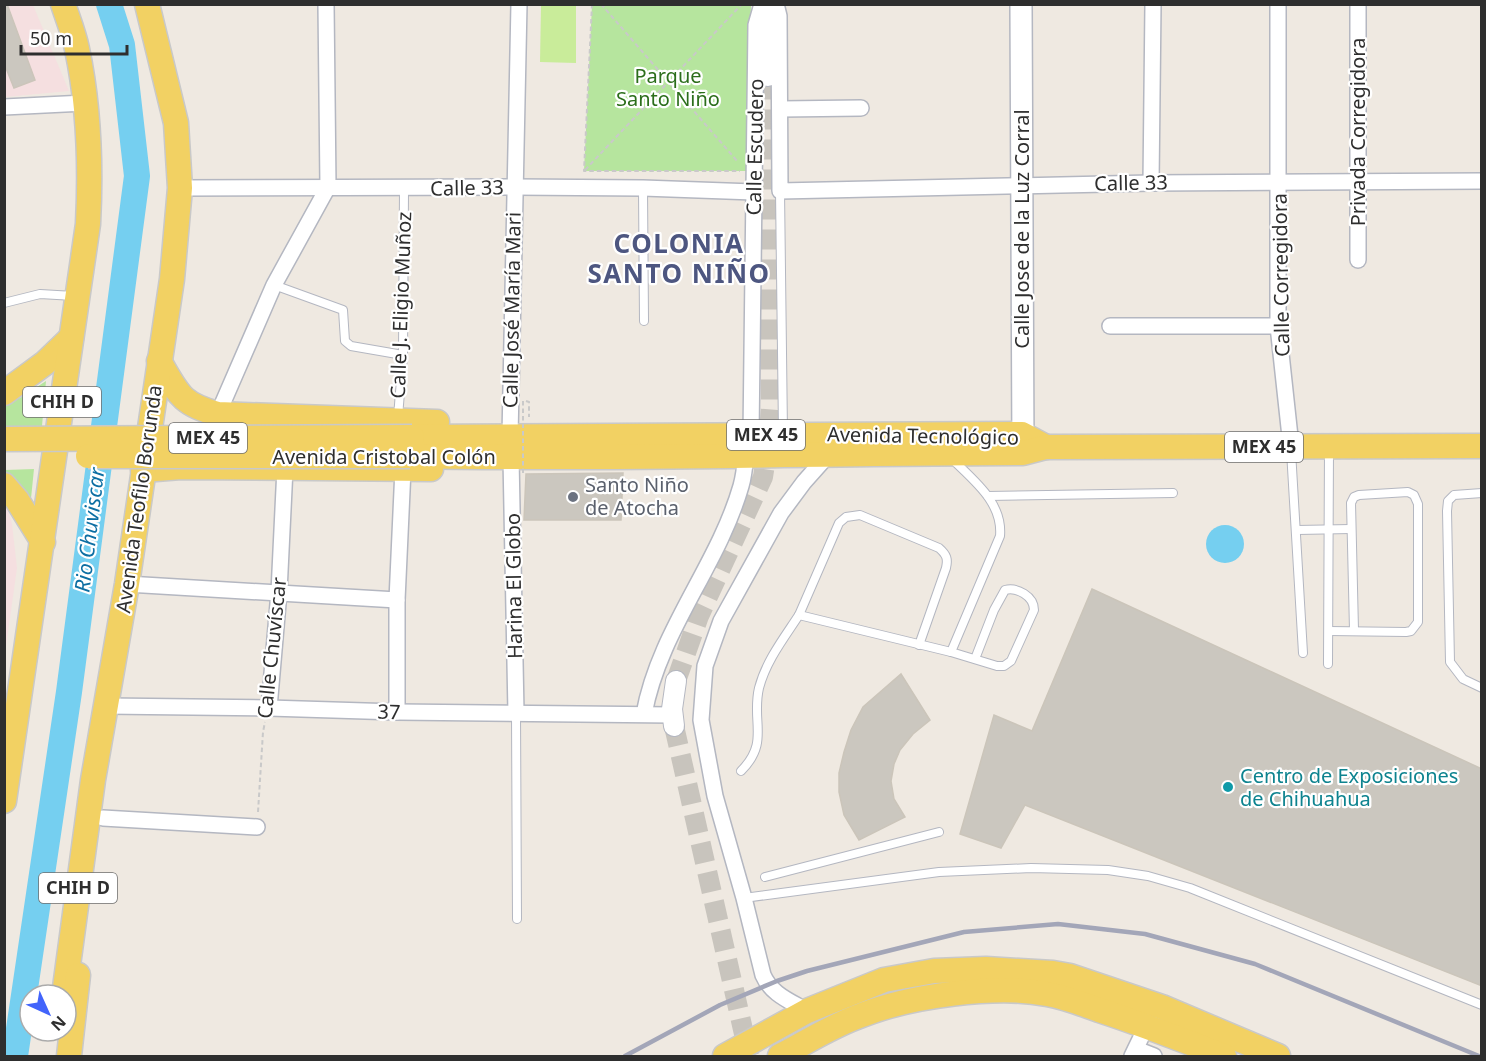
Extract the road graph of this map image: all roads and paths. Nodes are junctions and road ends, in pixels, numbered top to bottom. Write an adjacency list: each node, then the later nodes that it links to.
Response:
1 (51, 4): 16 (street)
2 (63, 4): 16 (main road, CHIH D)
3 (147, 4): 31 (main road, Avenida Teofilo Borunda / CHIH D)
4 (326, 4): 29 (street)
5 (519, 4): 30 (street, Calle José María Mari)
6 (592, 4): 23 (path)
7 (601, 4): 18 (path)
8 (742, 4): 18 (path)
9 (762, 4): 35 (street, Calle Escudero)
10 (769, 4): 17 (street, Calle Escudero)
11 (776, 4): 22 (street)
12 (1022, 4): 28 (main road, Calle Jose de la Luz Corral)
13 (1153, 4): 27 (street)
14 (1278, 4): 26 (street, Calle Corregidora)
15 (1358, 4): 24 (street, Privada Corregidora)
16 (77, 48): 19 (main road, CHIH D)
17 (768, 76)
18 (668, 82): 23 (path); 23 (path)
19 (85, 102): 20 (street); 38 (main road, CHIH D)
20 (4, 107)
21 (861, 108): 22 (street)
22 (781, 109): 34 (street)
23 (584, 171)
24 (1358, 180): 25 (street, Calle 33); 26 (street, Calle 33); 36 (street, Privada Corregidora)
25 (1482, 181)
26 (1279, 182): 27 (street, Calle 33); 42 (street, Calle Corregidora)
27 (1151, 183): 28 (street, Calle 33)
28 (1022, 185): 34 (street, Calle 33); 53 (main road, Calle Jose de la Luz Corral)
29 (328, 187): 31 (street, Calle 33); 33 (street, Calle 33); 37 (street)
30 (515, 187): 32 (street, Calle 33); 33 (street, Calle 33); 58 (street, Calle José María Mari)
31 (180, 188): 45 (main road, Avenida Teofilo Borunda / CHIH D)
32 (643, 188): 35 (street, Calle 33); 40 (lane)
33 (404, 189): 44 (lane, Calle J. Eligio Muñoz)
34 (780, 190): 49 (lane)
35 (754, 192): 52 (street, Calle Escudero)
36 (1358, 260)
37 (274, 285): 44 (lane); 48 (street)
38 (78, 297): 39 (lane); 43 (main road, CHIH D)
39 (4, 303)
40 (644, 321)
41 (1110, 326): 42 (street)
42 (1278, 326): 55 (street, Calle Corregidora)
43 (71, 338): 46 (main road); 70 (main road, CHIH D)
44 (403, 355): 54 (lane, Calle J. Eligio Muñoz)
45 (159, 361): 48 (main road); 62 (main road, Avenida Teofilo Borunda / CHIH D)
46 (4, 393)
47 (523, 401): 58 (path, bridge)
48 (218, 414): 54 (main road)
49 (783, 435): 51 (main road, Avenida Tecnológico / MEX 45); 52 (main road, Avenida Tecnológico / MEX 45)
50 (4, 439): 54 (main road, Avenida Cristobal Colón / MEX 45, bridge)
51 (937, 444): 53 (main road, Avenida Tecnológico / MEX 45); 59 (main road, Avenida Tecnológico / MEX 45); 66 (lane)
52 (749, 445): 58 (main road, Avenida Tecnológico / MEX 45); 59 (main road, Avenida Tecnológico / MEX 45); 88 (street, Calle Escudero)
53 (1030, 445): 55 (main road, Avenida Tecnológico / MEX 45)
54 (406, 446): 58 (main road, Avenida Cristobal Colón / MEX 45); 58 (main road); 60 (main road, Avenida Cristobal Colón / MEX 45, bridge); 61 (main road); 73 (street)
55 (1291, 446): 56 (main road, Avenida Tecnológico / MEX 45); 68 (lane, Calle Corregidora)
56 (1329, 446): 57 (main road, Avenida Tecnológico / MEX 45); 69 (lane)
57 (1482, 446)
58 (508, 453): 87 (street, Harina El Globo)
59 (829, 454): 97 (street)
60 (4, 455)
61 (285, 468): 62 (main road); 72 (street, Calle Chuvíscar)
62 (143, 470): 71 (main road, Avenida Teofilo Borunda / CHIH D)
63 (4, 485): 70 (main road)
64 (1173, 493): 66 (lane)
65 (1482, 493): 83 (lane)
66 (988, 496): 78 (lane)
67 (1352, 529): 69 (lane); 75 (lane); 75 (lane)
68 (1297, 530): 69 (lane); 79 (lane, Calle Corregidora)
69 (1330, 531): 76 (lane)
70 (43, 542): 92 (main road, CHIH D)
71 (128, 584): 72 (street); 84 (main road, Avenida Teofilo Borunda / CHIH D)
72 (279, 592): 73 (street); 85 (street, Calle Chuvíscar)
73 (397, 600): 86 (street)
74 (799, 615): 77 (lane); 77 (lane); 91 (lane)
75 (1354, 630): 76 (lane)
76 (1329, 631): 81 (lane)
77 (919, 645): 78 (lane)
78 (951, 652): 80 (lane)
79 (1303, 653)
80 (975, 659): 80 (lane)
81 (1328, 664)
82 (676, 681): 89 (street)
83 (1482, 688)
84 (106, 706): 85 (street, 37); 90 (main road, Avenida Teofilo Borunda / CHIH D)
85 (269, 708): 86 (street, 37); 94 (path, Calle Chuvíscar)
86 (397, 712): 87 (street, 37)
87 (516, 713): 88 (street, 37); 98 (lane)
88 (644, 714): 89 (street, 37)
89 (673, 721)
90 (100, 740): 93 (main road); 99 (main road, Avenida Teofilo Borunda / CHIH D)
91 (741, 771)
92 (5, 798)
93 (103, 818): 94 (street); 104 (main road)
94 (257, 827)
95 (939, 832): 96 (lane)
96 (765, 877)
97 (744, 898): 100 (lane); 101 (street)
98 (518, 919)
99 (65, 983)
100 (1482, 1005)
101 (807, 1011): 105 (main road); 109 (main road)
102 (1147, 1025): 103 (street); 106 (main road); 108 (main road)
103 (1134, 1053): 107 (street)
104 (69, 1056)
105 (725, 1056)
106 (780, 1056)
107 (1154, 1056)
108 (1224, 1056)
109 (1278, 1056)

